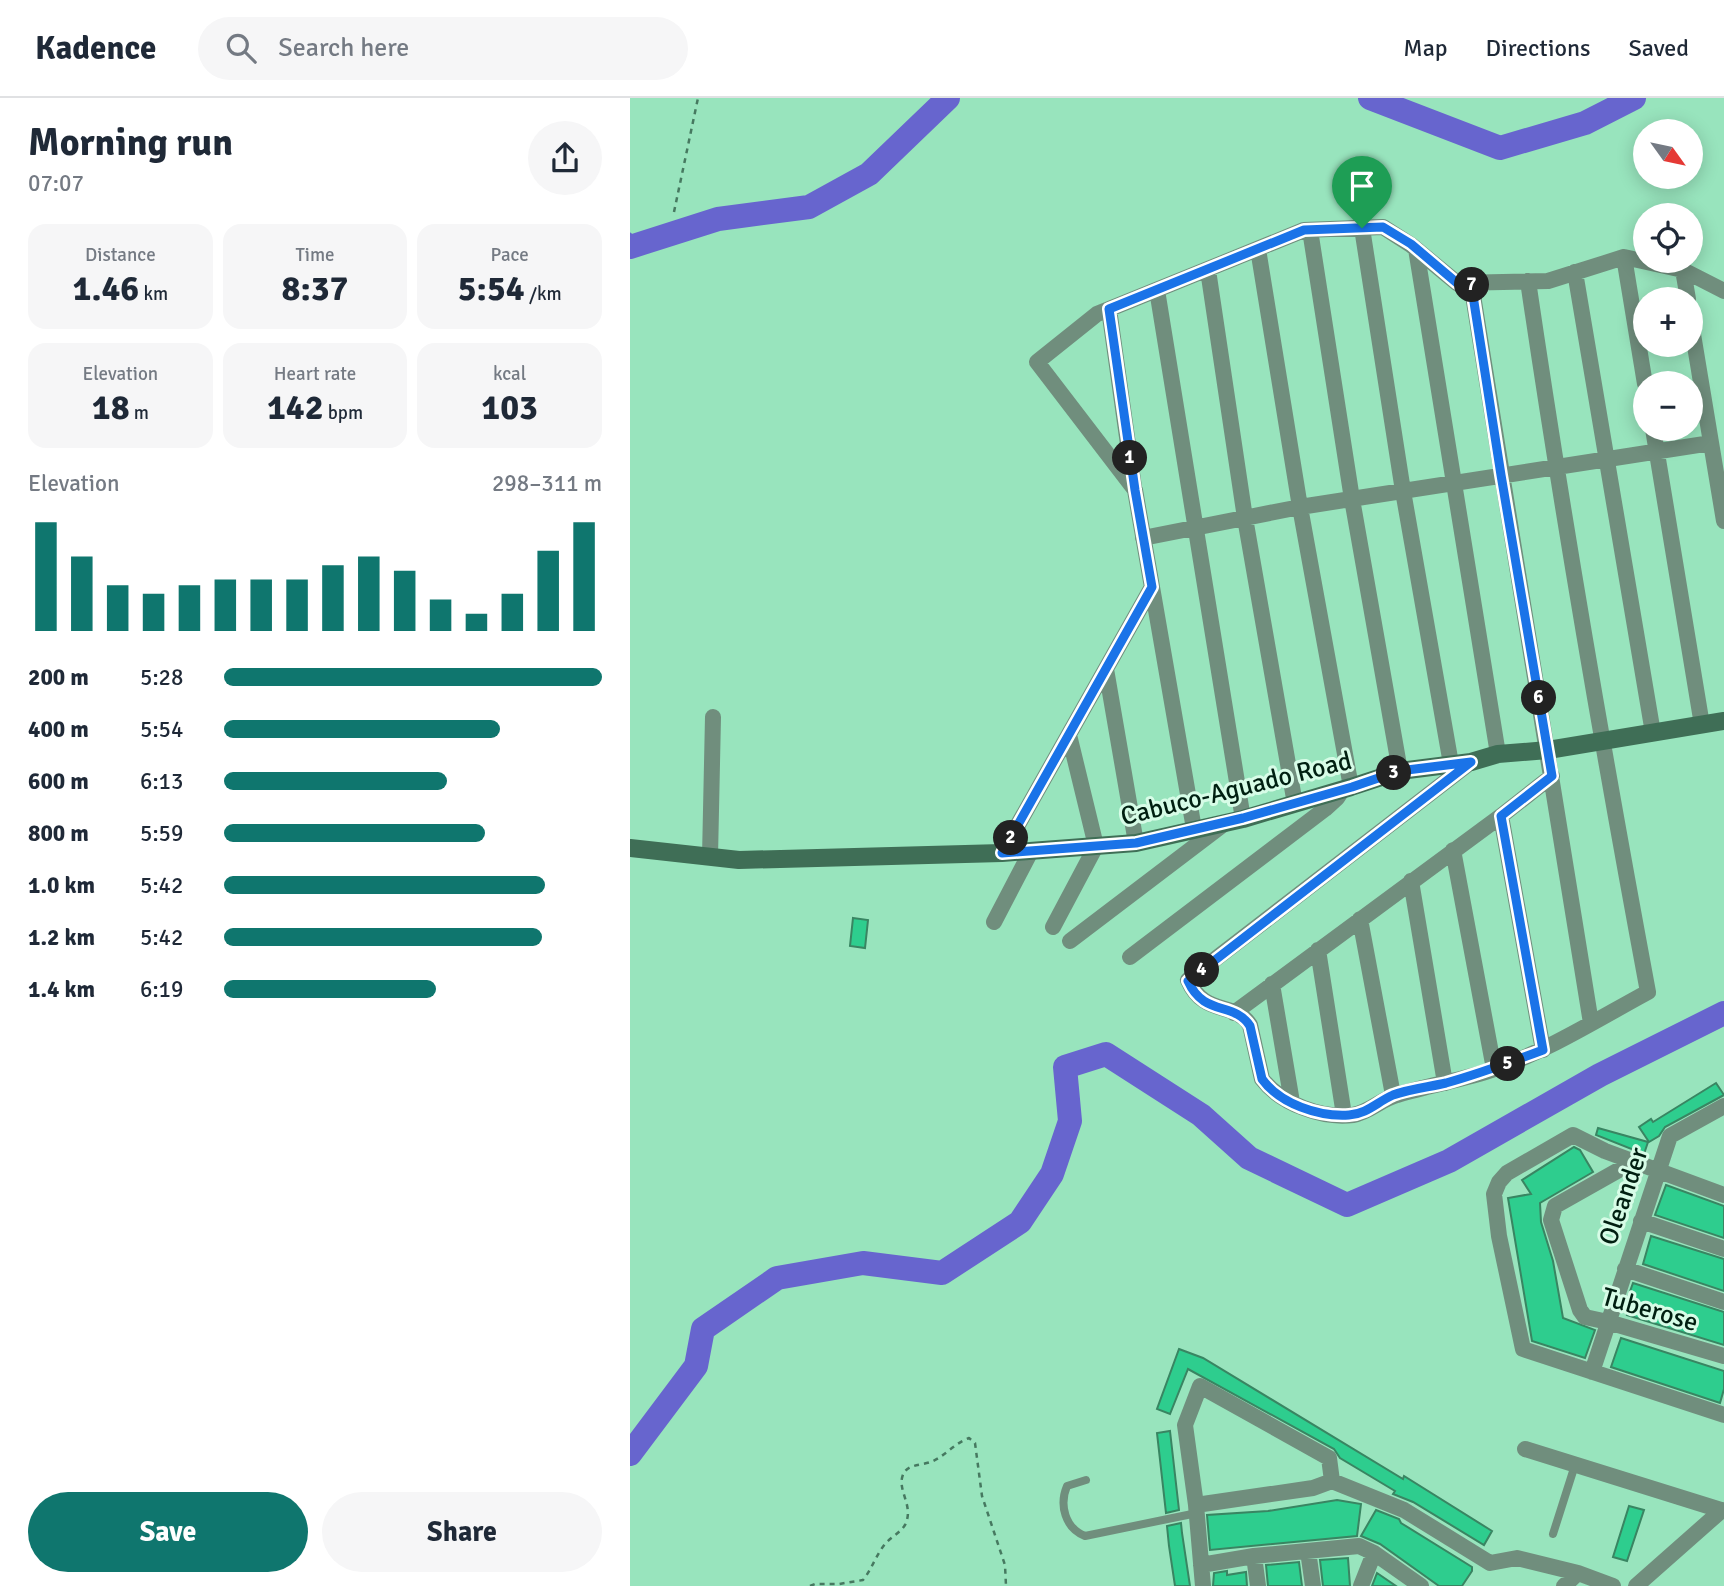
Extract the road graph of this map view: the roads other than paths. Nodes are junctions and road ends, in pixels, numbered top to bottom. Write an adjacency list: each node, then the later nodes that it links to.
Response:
1 (1362, 228): 2 (street); 4 (street); 27 (street)
2 (1310, 230): 3 (street); 28 (street)
3 (1258, 249): 7 (street); 29 (street)
4 (1416, 249): 11 (street); 25 (street)
5 (1624, 257): 6 (street); 8 (street); 16 (street)
6 (1633, 259)
7 (1208, 270): 12 (street); 30 (street)
8 (1575, 272): 10 (street); 21 (street)
9 (1689, 273): 13 (street)
10 (1528, 281): 11 (street); 22 (street)
11 (1471, 283): 23 (street)
12 (1157, 290): 14 (street); 32 (street)
13 (1724, 291)
14 (1109, 309): 26 (street); 26 (street)
15 (1700, 357): 17 (street)
16 (1643, 371)
17 (1716, 420): 19 (street)
18 (1655, 441): 20 (street)
19 (1711, 443): 20 (street); 24 (street)
20 (1656, 451): 21 (street); 38 (street)
21 (1607, 459): 22 (street); 39 (street)
22 (1555, 467): 23 (street); 41 (street)
23 (1501, 475): 25 (street); 42 (street)
24 (1720, 476): 31 (street)
25 (1454, 483): 27 (street); 43 (street)
26 (1135, 490): 33 (street)
27 (1403, 491): 28 (street); 45 (street)
28 (1352, 499): 29 (street); 46 (street)
29 (1300, 507): 30 (street); 48 (street)
30 (1245, 518): 32 (street); 49 (street)
31 (1724, 520)
32 (1195, 528): 33 (street); 51 (street)
33 (1143, 538): 34 (street)
34 (1152, 587): 35 (street); 52 (street)
35 (1106, 670): 40 (street); 53 (street)
36 (713, 717): 59 (street)
37 (1724, 721): 38 (street, Cabuco-Aguado Road)
38 (1703, 725): 39 (street, Cabuco-Aguado Road)
39 (1653, 733): 41 (street, Cabuco-Aguado Road)
40 (1069, 735): 54 (street); 58 (street)
41 (1601, 741): 42 (street, Cabuco-Aguado Road); 69 (street)
42 (1548, 750): 43 (street, Cabuco-Aguado Road); 47 (street)
43 (1498, 754): 44 (street, Cabuco-Aguado Road)
44 (1471, 762): 45 (street, Cabuco-Aguado Road); 68 (street)
45 (1451, 764): 46 (street, Cabuco-Aguado Road)
46 (1399, 771): 48 (street, Cabuco-Aguado Road)
47 (1552, 776): 50 (street); 69 (street)
48 (1347, 788): 49 (street, Cabuco-Aguado Road); 66 (street)
49 (1295, 804): 51 (street, Cabuco-Aguado Road)
50 (1501, 816): 56 (street); 70 (street)
51 (1234, 821): 52 (street, Cabuco-Aguado Road); 64 (street)
52 (1194, 829): 53 (street, Cabuco-Aguado Road)
53 (1136, 843): 54 (street, Cabuco-Aguado Road)
54 (1096, 846): 57 (street, Cabuco-Aguado Road); 63 (street)
55 (630, 848): 59 (street, Cabuco-Aguado Road)
56 (1453, 850): 60 (street); 71 (street)
57 (1031, 851): 58 (street, Cabuco-Aguado Road); 62 (street)
58 (1002, 853): 59 (street, Cabuco-Aguado Road)
59 (710, 858)
60 (1411, 881): 61 (street); 72 (street)
61 (1360, 919): 65 (street); 73 (street)
62 (994, 922)
63 (1053, 927)
64 (1070, 941)
65 (1318, 950): 67 (street); 76 (street)
66 (1130, 957)
67 (1272, 984): 68 (street); 74 (street)
68 (1234, 1013): 74 (street)
69 (1591, 1023): 70 (street)
70 (1543, 1050): 71 (street)
71 (1494, 1069): 72 (street)
72 (1445, 1083): 73 (street)
73 (1393, 1096): 76 (street)
74 (1292, 1102): 76 (street)
75 (1724, 1106): 78 (street, Oleander)
76 (1344, 1115)
77 (1633, 1162): 78 (street); 84 (street, Tuberose); 86 (street)
78 (1657, 1171): 79 (street); 80 (street, Oleander)
79 (1724, 1195)
80 (1641, 1221): 81 (street); 82 (street, Oleander)
81 (1724, 1249)
82 (1625, 1269): 83 (street); 84 (street, Oleander)
83 (1724, 1302)
84 (1608, 1322): 85 (street, Tuberose); 86 (street, Oleander)
85 (1724, 1356)
86 (1592, 1372): 87 (street)
87 (1724, 1415)
88 (1525, 1449): 89 (street)
89 (1575, 1465): 93 (street); 94 (lane)
90 (1086, 1480): 92 (lane)
91 (1332, 1481): 92 (street); 92 (street); 99 (street)
92 (1197, 1509): 98 (street)
93 (1723, 1511): 107 (street)
94 (1553, 1534)
95 (1308, 1551): 96 (street); 97 (street); 102 (street)
96 (1374, 1553): 103 (street); 104 (street)
97 (1254, 1556): 98 (street); 101 (street)
98 (1201, 1564): 100 (street)
99 (1578, 1573): 105 (street); 106 (street)
100 (1203, 1586)
101 (1258, 1586)
102 (1312, 1586)
103 (1361, 1586)
104 (1421, 1586)
105 (1564, 1586)
106 (1613, 1586)
107 (1636, 1586)

